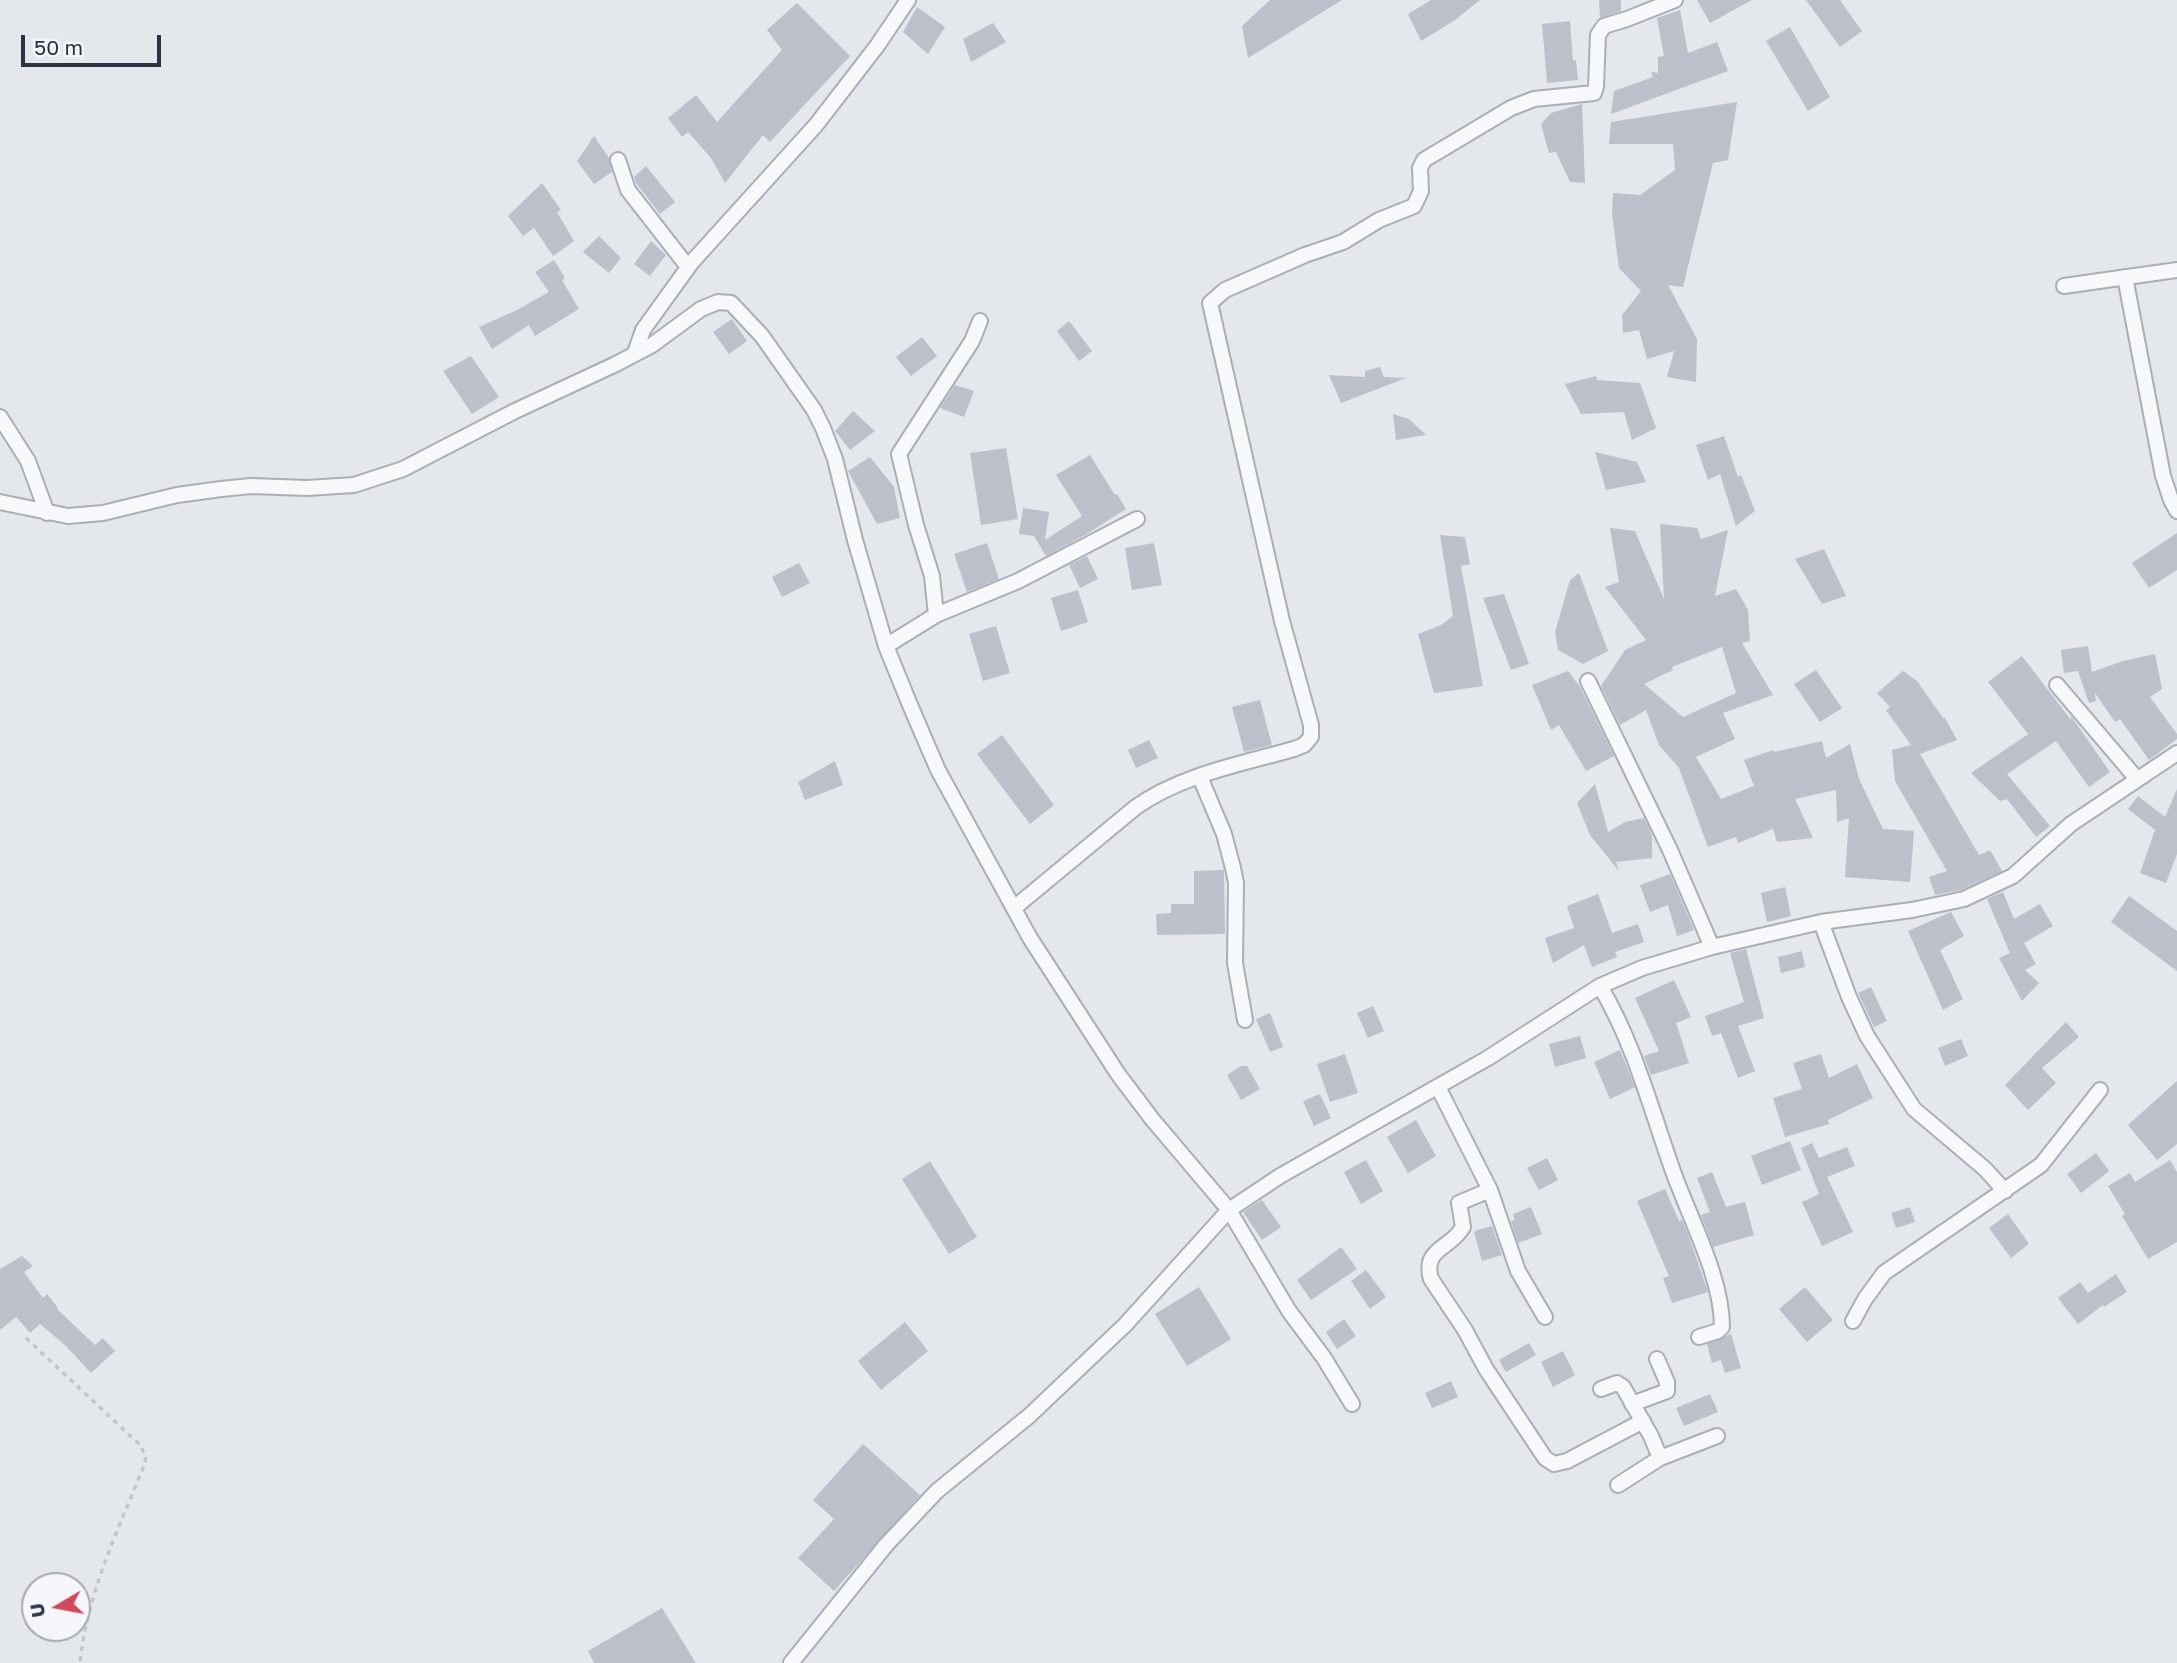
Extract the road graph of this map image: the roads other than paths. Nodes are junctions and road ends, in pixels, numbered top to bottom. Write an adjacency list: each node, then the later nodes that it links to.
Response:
1 (908, 0): 4 (street)
2 (1675, 0): 20 (street)
3 (618, 160): 4 (street)
4 (688, 267): 9 (street)
5 (2177, 270): 6 (street)
6 (2125, 277): 7 (street); 12 (street)
7 (2064, 286)
8 (980, 321): 15 (street)
9 (635, 353): 13 (street); 16 (street)
10 (0, 417): 13 (street)
11 (0, 502): 13 (street)
12 (2177, 511)
13 (47, 513)
14 (1137, 519): 15 (street)
15 (936, 615): 16 (street)
16 (886, 646): 22 (street)
17 (1588, 681): 24 (street)
18 (2057, 685): 21 (street)
19 (2177, 753): 21 (street)
20 (1200, 777): 22 (street); 26 (street)
21 (2137, 779): 23 (street)
22 (1014, 908): 31 (street)
23 (1821, 922): 24 (street); 30 (street)
24 (1712, 947): 25 (street)
25 (1600, 986): 27 (street); 34 (street)
26 (1245, 1020)
27 (1438, 1087): 29 (street); 31 (street)
28 (2100, 1090): 30 (street)
29 (1490, 1190): 32 (street); 39 (street)
30 (2005, 1191): 33 (street)
31 (1229, 1210): 37 (street); 43 (street)
32 (1545, 1317)
33 (1853, 1321)
34 (1699, 1337)
35 (1657, 1359): 38 (street)
36 (1601, 1389): 38 (street)
37 (1352, 1404)
38 (1632, 1404): 39 (street)
39 (1643, 1421): 41 (street)
40 (1717, 1436): 41 (street)
41 (1660, 1458): 42 (street)
42 (1618, 1485)
43 (791, 1663)

